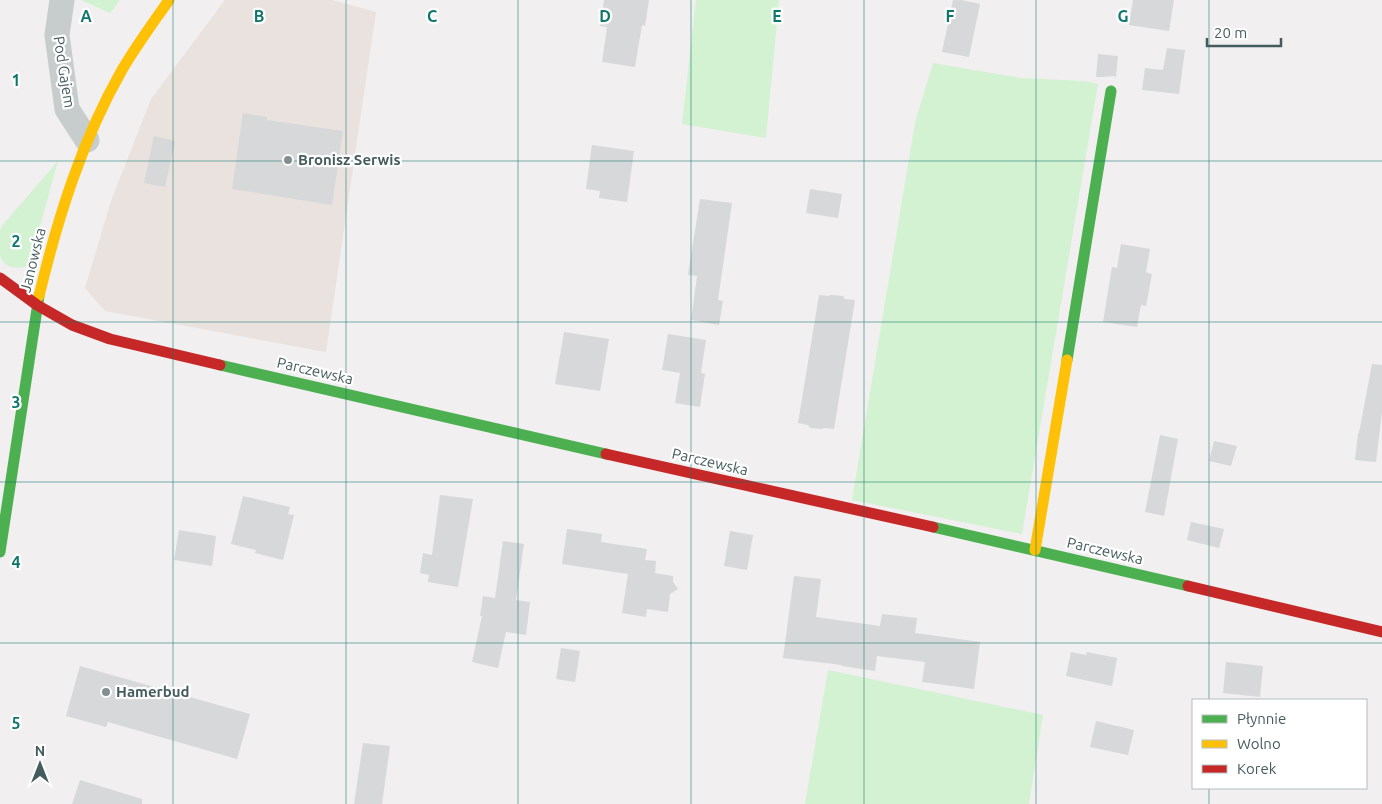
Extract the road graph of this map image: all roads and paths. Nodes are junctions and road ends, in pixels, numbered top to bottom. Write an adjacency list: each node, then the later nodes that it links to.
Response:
1 (62, 0): 4 (street, Pod Gajem)
2 (169, 0): 4 (street, Janowska)
3 (1111, 91): 7 (street)
4 (87, 140): 6 (street, Janowska)
5 (0, 278): 6 (street, Parczewska)
6 (37, 305): 7 (street, Parczewska); 8 (street, Janowska)
7 (1035, 550): 9 (street, Parczewska)
8 (0, 552)
9 (1382, 632)

